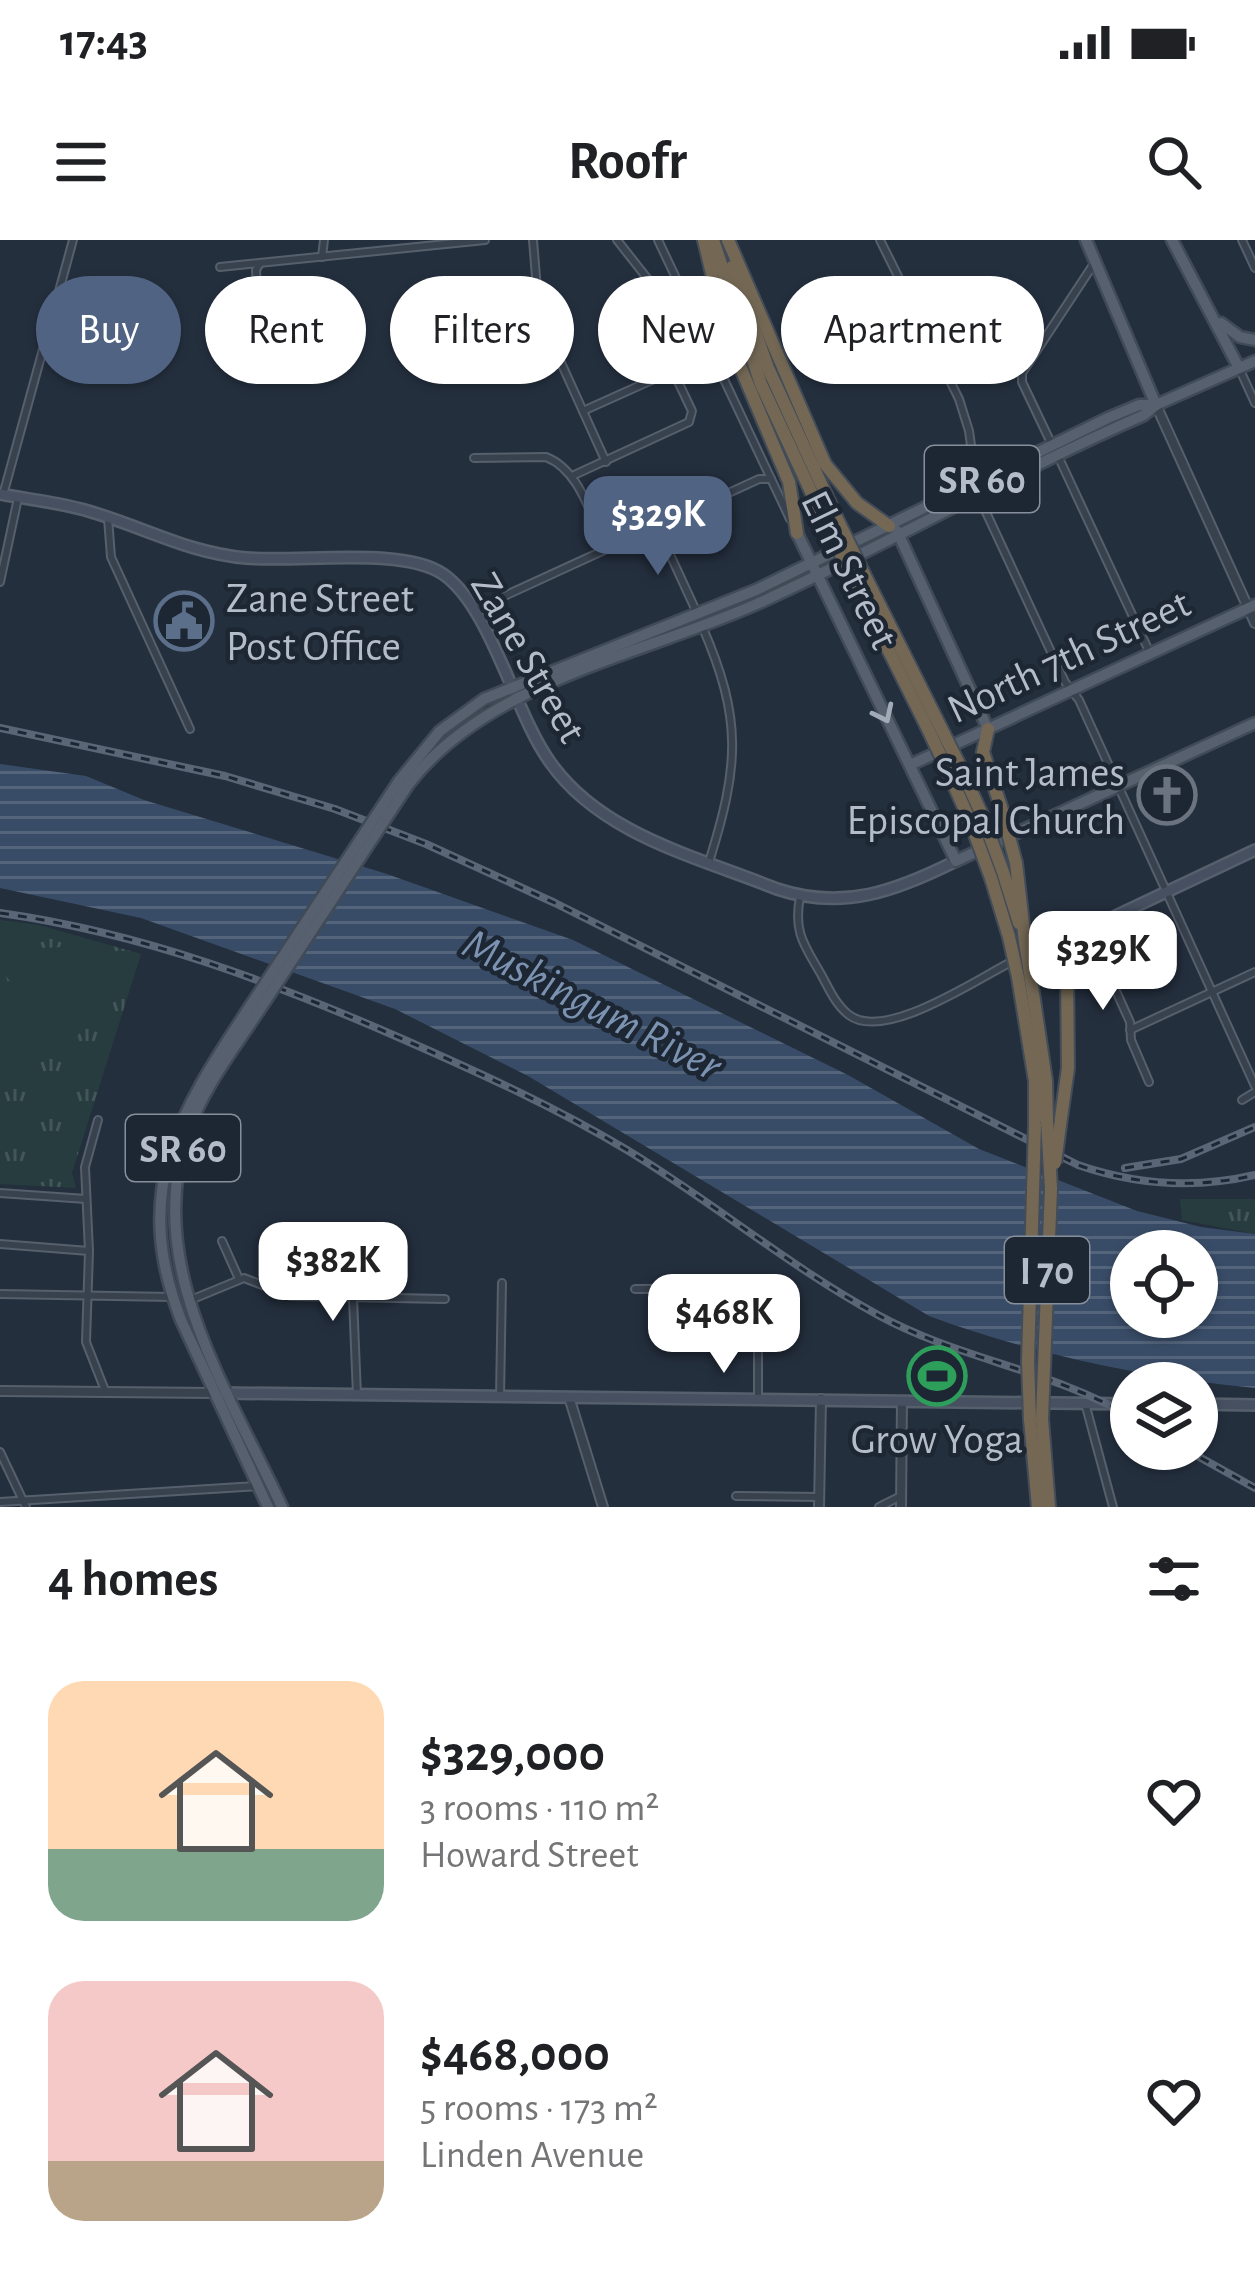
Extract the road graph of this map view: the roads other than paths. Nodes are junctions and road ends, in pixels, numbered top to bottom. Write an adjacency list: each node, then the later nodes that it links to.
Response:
1 (73, 240): 37 (street)
2 (324, 240): 13 (street)
3 (485, 240): 13 (street)
4 (533, 240): 30 (street)
5 (616, 240): 19 (street)
6 (658, 240): 20 (street, Elm Street)
7 (709, 240): 40 (highway, I 70); 43 (highway)
8 (728, 240): 40 (highway, I 70); 42 (highway)
9 (880, 240): 36 (street)
10 (1086, 240): 14 (main road)
11 (1172, 240): 21 (main road)
12 (1242, 240): 17 (street)
13 (322, 256): 15 (street)
14 (1095, 262): 29 (main road); 31 (street)
15 (260, 263): 16 (street); 18 (street)
16 (220, 267)
17 (1255, 268)
18 (256, 276)
19 (645, 276)
20 (675, 276)
21 (1213, 316): 22 (main road); 24 (main road)
22 (1255, 340)
23 (1255, 361): 24 (main road)
24 (1239, 368): 28 (street); 29 (main road)
25 (643, 384): 30 (street)
26 (679, 384): 33 (street)
27 (727, 384): 35 (street, Elm Street)
28 (1255, 403)
29 (1156, 405): 31 (main road, SR 60); 47 (street)
30 (583, 411): 33 (street)
31 (1054, 450): 36 (main road, SR 60); 51 (street)
32 (474, 458): 34 (street)
33 (606, 462): 34 (street)
34 (572, 476): 44 (street)
35 (771, 479): 41 (street); 43 (street, Elm Street)
36 (976, 489): 42 (main road, SR 60); 52 (street)
37 (1, 495): 38 (main road, Zane Street)
38 (18, 498): 39 (main road, Zane Street); 46 (street)
39 (108, 518): 48 (main road, Zane Street); 56 (street)
40 (832, 523): 62 (highway, I 70, bridge)
41 (656, 524): 44 (street); 49 (street)
42 (895, 529): 45 (main road, SR 60); 55 (main road)
43 (797, 533): 45 (main road, Elm Street)
44 (606, 548): 48 (street)
45 (814, 569): 49 (main road, SR 60); 57 (main road, Elm Street, one-way to 57)
46 (0, 582)
47 (1251, 606): 50 (street); 51 (main road, North 7th Street)
48 (474, 610): 53 (main road, Zane Street)
49 (700, 620): 53 (main road, SR 60); 61 (street)
50 (1255, 623)
51 (1150, 654): 52 (main road, North 7th Street)
52 (1072, 691): 55 (main road, North 7th Street); 58 (street)
53 (513, 693): 61 (main road, Zane Street); 72 (main road, SR 60, bridge)
54 (1255, 723): 58 (main road)
55 (988, 728): 57 (main road, North 7th Street); 66 (highway, bridge)
56 (190, 729)
57 (910, 765): 60 (main road, Elm Street)
58 (1118, 786): 60 (main road); 63 (street)
59 (1255, 850): 63 (main road)
60 (956, 861): 64 (main road)
61 (710, 862): 64 (main road, Zane Street)
62 (997, 875): 66 (highway, I 70); 70 (highway, I 70, bridge)
63 (1166, 892): 65 (main road); 71 (street)
64 (800, 897): 65 (street)
65 (1088, 929): 67 (highway); 68 (street)
66 (1025, 941): 70 (highway, I 70, bridge)
67 (1076, 946): 68 (highway); 78 (highway)
68 (1098, 950): 73 (street)
69 (1255, 972): 71 (street)
70 (1024, 975): 78 (highway, I 70)
71 (1212, 992): 73 (street); 75 (street)
72 (253, 1010): 90 (main road, SR 60); 93 (main road, SR 60)
73 (1130, 1030): 74 (street)
74 (1149, 1082)
75 (1255, 1089): 76 (street)
76 (1242, 1100)
77 (98, 1120): 80 (street)
78 (1047, 1123): 108 (highway, I 70, bridge); 108 (highway, I 70, bridge)
79 (0, 1193): 80 (street)
80 (86, 1199): 84 (street)
81 (222, 1241): 85 (street)
82 (0, 1244): 84 (street)
83 (351, 1250): 91 (street)
84 (89, 1251): 89 (street)
85 (239, 1279): 91 (street); 93 (street)
86 (502, 1283): 99 (street)
87 (635, 1289): 101 (street)
88 (0, 1294): 89 (street)
89 (86, 1297): 90 (street); 95 (street)
90 (172, 1297): 96 (main road, SR 60)
91 (353, 1297): 92 (street); 98 (street)
92 (446, 1299)
93 (188, 1301): 97 (main road, SR 60)
94 (0, 1391): 95 (street)
95 (106, 1393): 96 (street)
96 (214, 1393): 97 (main road); 110 (main road, SR 60)
97 (228, 1393): 98 (main road); 117 (main road, SR 60)
98 (356, 1395): 99 (main road)
99 (500, 1396): 100 (main road)
100 (569, 1397): 101 (main road); 118 (street)
101 (758, 1399): 102 (main road)
102 (821, 1399): 103 (main road); 113 (street)
103 (902, 1401): 104 (main road); 114 (street)
104 (1085, 1403): 105 (main road); 122 (street)
105 (1110, 1404)
106 (1218, 1404): 107 (main road)
107 (1255, 1405)
108 (1036, 1419): 120 (highway, I 70); 121 (highway, I 70)
109 (0, 1452): 115 (street)
110 (258, 1486): 115 (street); 116 (main road, SR 60)
111 (736, 1496): 113 (street)
112 (0, 1502): 115 (street)
113 (819, 1502)
114 (901, 1502): 119 (street)
115 (24, 1504)
116 (268, 1507)
117 (282, 1507)
118 (603, 1507)
119 (879, 1507)
120 (1038, 1507)
121 (1048, 1507)
122 (1113, 1507)

